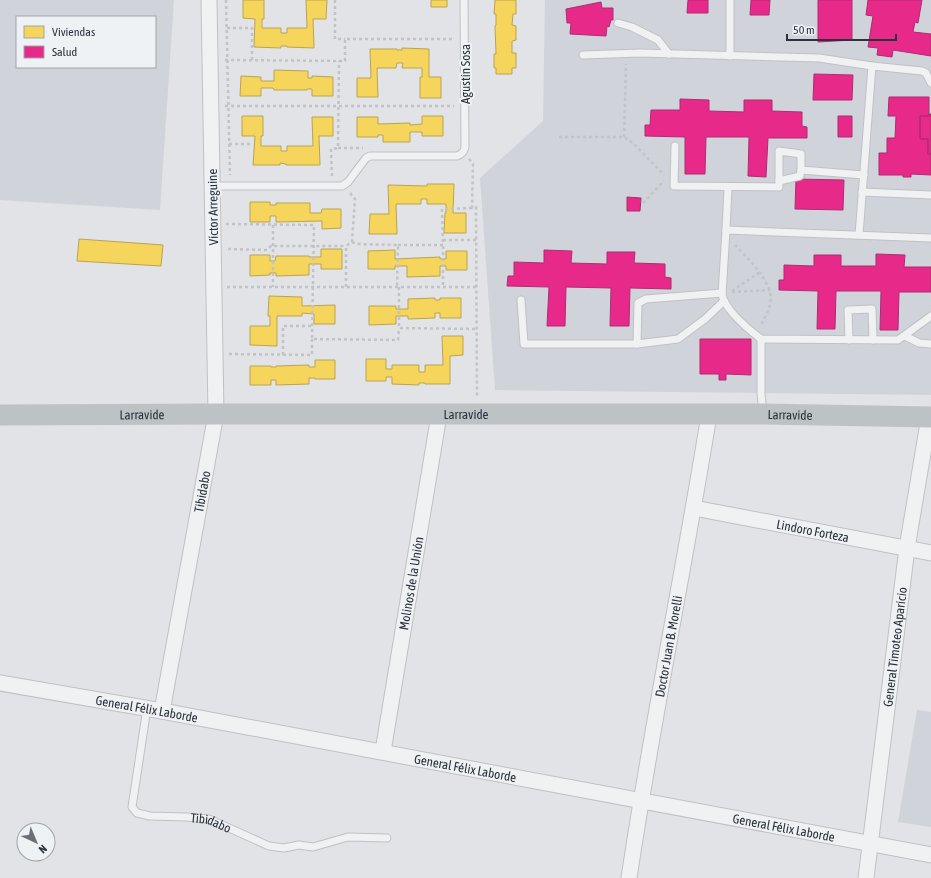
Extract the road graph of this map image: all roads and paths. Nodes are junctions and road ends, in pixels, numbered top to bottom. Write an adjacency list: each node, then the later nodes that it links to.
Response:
1 (209, 0): 7 (street, Víctor Arreguine)
2 (226, 0): 8 (path)
3 (335, 0): 9 (path)
4 (464, 0): 10 (lane, Agustín Sosa)
5 (730, 0): 14 (lane)
6 (618, 23): 12 (lane)
7 (210, 27): 8 (path); 15 (street, Víctor Arreguine)
8 (227, 28): 16 (path); 17 (path)
9 (345, 39): 10 (path); 18 (path)
10 (464, 39): 23 (lane, Agustín Sosa)
11 (640, 53): 12 (lane); 13 (lane); 26 (path)
12 (669, 54): 14 (lane)
13 (583, 55)
14 (730, 56): 19 (lane)
15 (210, 60): 16 (path); 24 (street, Víctor Arreguine)
16 (228, 61): 17 (path); 21 (path)
17 (252, 61): 18 (path)
18 (340, 61): 22 (path)
19 (872, 66): 20 (lane); 33 (lane)
20 (931, 83)
21 (228, 106): 22 (path); 24 (path); 27 (path)
22 (339, 106): 23 (path); 37 (path)
23 (465, 106): 31 (lane, Agustín Sosa)
24 (211, 107): 29 (street, Víctor Arreguine)
25 (559, 137): 26 (path)
26 (624, 137): 42 (path)
27 (229, 144): 28 (path); 29 (path); 38 (path)
28 (252, 144)
29 (212, 145): 36 (street, Víctor Arreguine)
30 (675, 146): 39 (lane)
31 (465, 149): 35 (lane); 43 (path)
32 (801, 170): 33 (lane); 34 (lane); 34 (lane)
33 (864, 175): 40 (lane)
34 (779, 181): 39 (lane)
35 (345, 185): 37 (lane); 51 (path)
36 (213, 186): 38 (lane); 44 (street, Víctor Arreguine)
37 (332, 186): 38 (lane)
38 (230, 187)
39 (728, 187): 46 (lane)
40 (862, 192): 41 (lane); 47 (lane)
41 (931, 195)
42 (643, 203)
43 (472, 208): 49 (path); 50 (path)
44 (213, 224): 45 (path); 57 (street, Víctor Arreguine)
45 (273, 225): 53 (path); 54 (path)
46 (726, 233): 47 (lane); 58 (path); 67 (lane)
47 (859, 235): 48 (lane)
48 (931, 238)
49 (443, 240): 50 (path); 56 (path)
50 (476, 240): 65 (path)
51 (352, 242): 52 (path); 55 (path)
52 (398, 245): 56 (path); 63 (path)
53 (273, 246): 54 (path); 57 (path); 60 (path)
54 (314, 246): 55 (path); 61 (path)
55 (346, 246): 62 (path)
56 (443, 246): 64 (path)
57 (214, 248): 59 (street, Víctor Arreguine)
58 (760, 272): 66 (path); 66 (path)
59 (214, 287): 60 (path); 81 (street, Víctor Arreguine)
60 (273, 287): 61 (path)
61 (313, 287): 62 (path); 71 (path)
62 (346, 287): 63 (path)
63 (398, 287): 64 (path); 72 (path)
64 (443, 287): 65 (path)
65 (476, 287): 73 (path)
66 (770, 290): 75 (path)
67 (722, 293): 69 (lane); 79 (lane)
68 (521, 300): 79 (lane)
69 (724, 300): 75 (lane); 79 (lane)
70 (931, 316): 74 (lane)
71 (312, 326): 76 (path); 82 (path)
72 (399, 328): 73 (path); 76 (path)
73 (477, 329): 84 (path)
74 (905, 336): 78 (lane); 80 (lane)
75 (758, 337): 77 (lane); 85 (lane)
76 (312, 339): 82 (path)
77 (850, 340): 78 (lane); 78 (lane)
78 (873, 340)
79 (637, 344)
80 (931, 344)
81 (215, 354): 82 (path); 83 (street, Víctor Arreguine)
82 (283, 355)
83 (216, 414): 86 (street, Larravide); 87 (street, Larravide); 95 (street, Tibidabo)
84 (476, 414): 87 (street, Larravide); 88 (street, Larravide)
85 (763, 414): 88 (street, Larravide); 89 (street, Larravide)
86 (0, 415)
87 (439, 415): 96 (street, Molinos de la Unión)
88 (709, 415): 90 (street, Doctor Juan B. Morelli)
89 (930, 417): 91 (street, General Timoteo Aparicio)
90 (694, 508): 91 (street, Lindoro Forteza); 97 (street, Doctor Juan B. Morelli)
91 (907, 548): 92 (street, Lindoro Forteza); 99 (street, General Timoteo Aparicio)
92 (931, 553)
93 (0, 683): 94 (street, General Félix Laborde)
94 (147, 708): 95 (street, General Félix Laborde); 98 (lane, Tibidabo)
95 (162, 710): 96 (street, General Félix Laborde)
96 (383, 751): 97 (street, General Félix Laborde)
97 (641, 801): 99 (street, General Félix Laborde); 101 (street, Doctor Juan B. Morelli)
98 (387, 838)
99 (870, 843): 100 (street, General Félix Laborde); 102 (street, General Timoteo Aparicio)
100 (931, 855)
101 (630, 878)
102 (866, 878)

